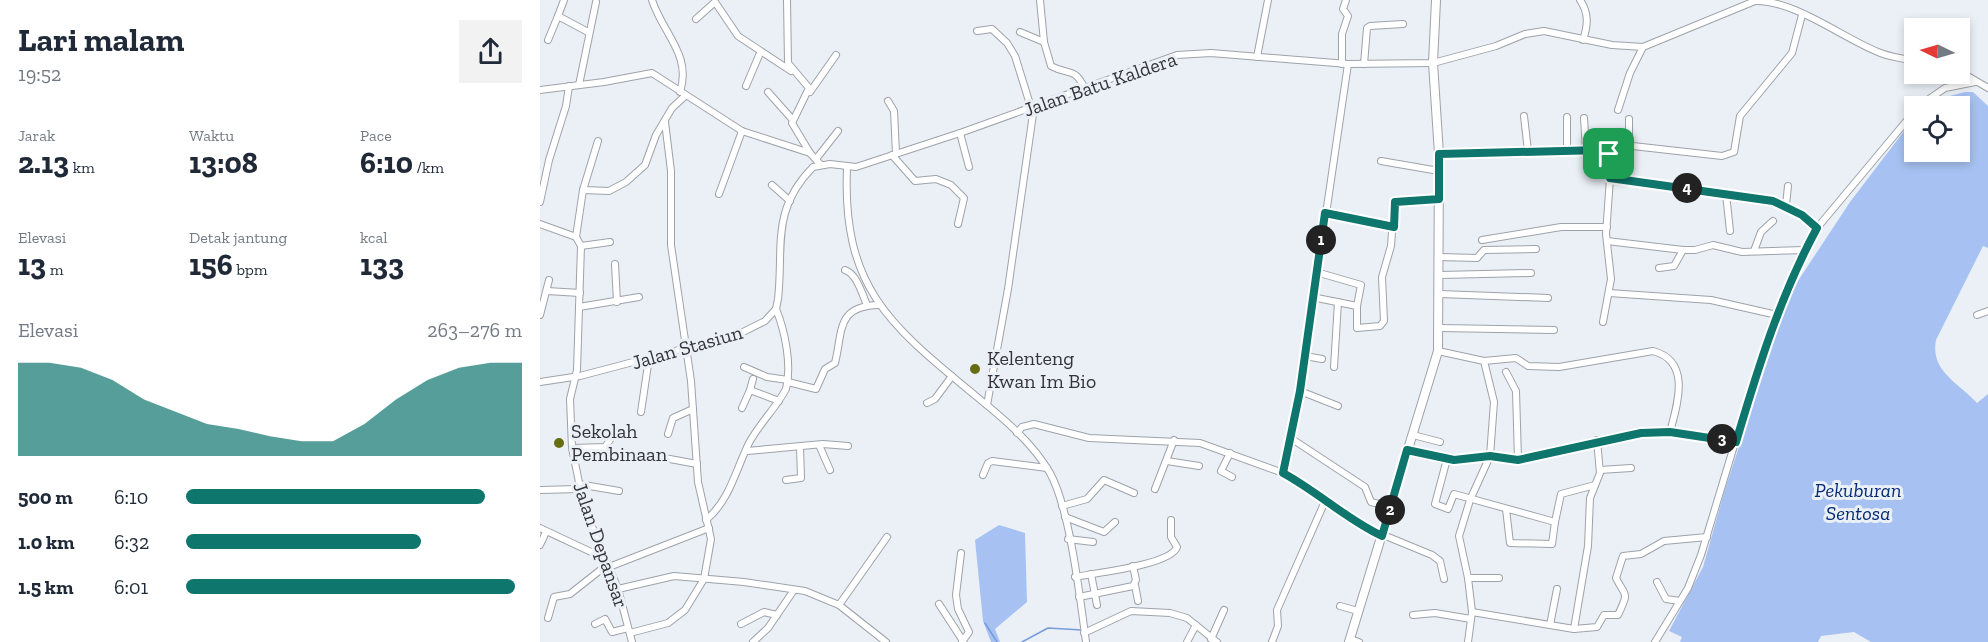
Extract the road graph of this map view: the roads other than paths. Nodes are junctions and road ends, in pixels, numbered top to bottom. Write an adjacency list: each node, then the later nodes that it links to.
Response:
1 (564, 0): 12 (street)
2 (652, 0): 40 (street)
3 (787, 0): 29 (street)
4 (1040, 0): 20 (street)
5 (1268, 0): 24 (street)
6 (1346, 0): 27 (street)
7 (1436, 0): 26 (main road)
8 (1580, 0): 18 (street)
9 (716, 1): 13 (street); 22 (street)
10 (596, 2): 16 (street)
11 (1802, 15): 21 (street); 25 (street); 56 (street)
12 (558, 16): 16 (street); 19 (street)
13 (696, 19)
14 (1403, 24): 28 (street)
15 (978, 31): 43 (street)
16 (588, 32): 32 (street)
17 (1020, 32): 20 (street)
18 (1583, 39): 21 (street, Jalan Batu Kaldera); 26 (street, Jalan Batu Kaldera)
19 (548, 40)
20 (1044, 42): 36 (street)
21 (1642, 47): 44 (street)
22 (760, 53): 29 (street); 33 (street)
23 (836, 55): 39 (street)
24 (1257, 57): 27 (street, Jalan Batu Kaldera); 36 (street, Jalan Batu Kaldera)
25 (1904, 58)
26 (1433, 63): 28 (street, Jalan Batu Kaldera); 61 (main road)
27 (1345, 64): 28 (street, Jalan Batu Kaldera); 82 (street)
28 (1364, 64)
29 (793, 72): 39 (street)
30 (1970, 79): 31 (street)
31 (1975, 82): 35 (street); 41 (street)
32 (579, 85): 34 (street); 40 (street)
33 (746, 86)
34 (569, 87): 37 (street); 65 (street)
35 (1988, 88)
36 (1084, 89): 43 (street, Jalan Batu Kaldera)
37 (540, 90)
38 (768, 92): 48 (street)
39 (809, 92): 48 (street)
40 (683, 94): 50 (street); 52 (street)
41 (1933, 96)
42 (888, 101): 63 (street)
43 (1033, 107): 54 (street, Jalan Batu Kaldera); 148 (street)
44 (1618, 110)
45 (1524, 116): 59 (street)
46 (1567, 117): 57 (street)
47 (1584, 118): 58 (street)
48 (792, 119): 60 (street)
49 (1629, 119): 56 (street)
50 (665, 122): 75 (street); 128 (street)
51 (1904, 124): 88 (street)
52 (742, 131): 60 (street); 76 (street)
53 (838, 131): 66 (street)
54 (960, 133): 63 (street, Jalan Batu Kaldera); 69 (street)
55 (598, 141): 75 (street)
56 (1629, 145): 62 (street); 68 (street)
57 (1567, 150): 58 (street); 59 (street)
58 (1586, 150): 62 (street)
59 (1528, 151): 61 (street)
60 (810, 153): 66 (street)
61 (1439, 154): 71 (main road)
62 (1609, 154): 72 (street)
63 (894, 155): 70 (street, Jalan Batu Kaldera); 85 (street)
64 (540, 159): 65 (street)
65 (549, 160): 80 (street)
66 (818, 161): 70 (street); 79 (street)
67 (1381, 161): 71 (street)
68 (1629, 162)
69 (969, 167)
70 (847, 168): 116 (street)
71 (1439, 171): 78 (main road)
72 (1610, 178): 77 (street); 87 (street)
73 (772, 185): 79 (street)
74 (1788, 186): 81 (street)
75 (583, 190): 90 (street)
76 (719, 194)
77 (1726, 194): 81 (street); 89 (street)
78 (1439, 199): 86 (street); 99 (main road)
79 (790, 201): 120 (street)
80 (540, 202)
81 (1786, 205): 88 (street)
82 (1325, 213): 86 (street); 103 (street)
83 (1773, 221): 98 (street)
84 (540, 224): 90 (street)
85 (958, 224)
86 (1394, 227): 118 (street)
87 (1607, 227): 91 (street); 92 (street)
88 (1817, 228): 97 (street)
89 (1730, 231)
90 (576, 237): 94 (street)
91 (1482, 240)
92 (1606, 241): 96 (street); 109 (street)
93 (610, 242): 94 (street)
94 (582, 246): 108 (street)
95 (1536, 249): 99 (street)
96 (1683, 250): 98 (street); 101 (street)
97 (1805, 250): 98 (street); 123 (street)
98 (1754, 251)
99 (1439, 257): 105 (main road)
100 (615, 264): 114 (street)
101 (1659, 268)
102 (845, 270): 117 (street)
103 (1316, 272): 112 (street); 118 (street)
104 (1531, 273): 105 (street)
105 (1440, 275): 110 (main road)
106 (549, 280): 107 (street)
107 (548, 291): 108 (street); 122 (street)
108 (580, 293): 119 (street)
109 (1609, 293): 123 (street); 125 (street)
110 (1440, 294): 113 (street); 126 (main road)
111 (639, 297): 114 (street)
112 (1312, 297): 115 (street); 130 (street)
113 (1548, 298)
114 (617, 302): 119 (street)
115 (1338, 302): 118 (street); 135 (street)
116 (879, 304): 117 (street); 137 (street)
117 (867, 305): 141 (street)
118 (1357, 306)
119 (579, 307): 138 (street)
120 (776, 309): 128 (street, Jalan Stasiun); 141 (street)
121 (1988, 311): 124 (street)
122 (540, 315)
123 (1777, 315): 162 (street)
124 (1977, 315)
125 (1604, 322)
126 (1440, 328): 127 (street); 129 (main road)
127 (1554, 330)
128 (686, 348): 131 (street, Jalan Stasiun); 151 (street)
129 (1438, 351): 133 (street); 156 (main road)
130 (1305, 357): 132 (street); 145 (street)
131 (649, 358): 138 (street, Jalan Stasiun); 152 (street)
132 (1322, 359)
133 (1484, 361): 153 (street); 170 (street)
134 (744, 367): 141 (street)
135 (1334, 367)
136 (1506, 372): 173 (street)
137 (952, 376): 147 (street); 148 (street)
138 (577, 377): 139 (street, Jalan Stasiun); 143 (street, Jalan Depansar)
139 (566, 379): 142 (street, Jalan Stasiun); 143 (street)
140 (753, 379): 144 (street)
141 (788, 381): 146 (street)
142 (540, 382)
143 (571, 390): 166 (street, Jalan Depansar)
144 (750, 390): 146 (street); 150 (street)
145 (1300, 391): 149 (street); 158 (street)
146 (779, 401): 168 (street)
147 (927, 403)
148 (987, 405): 154 (street)
149 (1338, 406)
150 (742, 408)
151 (693, 409): 155 (street); 175 (street)
152 (641, 412)
153 (1670, 432): 160 (street); 162 (street)
154 (1017, 433): 159 (street); 177 (street)
155 (668, 434)
156 (1413, 435): 161 (street); 167 (main road)
157 (612, 437): 166 (street)
158 (1292, 439): 181 (street); 194 (street)
159 (1174, 440): 169 (street); 174 (street)
160 (1597, 441): 173 (street); 180 (street)
161 (1440, 442)
162 (1736, 442): 205 (street)
163 (819, 445): 164 (street); 165 (street); 179 (street)
164 (848, 446)
165 (800, 447): 168 (street); 184 (street)
166 (572, 448): 186 (street, Jalan Depansar)
167 (1407, 450): 172 (street); 194 (main road)
168 (747, 451): 197 (street)
169 (1230, 453): 181 (street); 183 (street)
170 (1490, 456): 172 (street); 173 (street); 192 (street)
171 (659, 457): 175 (street)
172 (1447, 459): 192 (street)
173 (1518, 460)
174 (1167, 461): 176 (street); 187 (street)
175 (697, 464): 197 (street)
176 (1199, 466)
177 (1047, 468): 182 (street); 193 (street)
178 (1631, 468): 180 (street)
179 (830, 470)
180 (1600, 470): 185 (street)
181 (1283, 473): 191 (street)
182 (983, 476)
183 (1232, 477)
184 (786, 480)
185 (1594, 485): 200 (street); 243 (street)
186 (579, 487): 188 (street); 189 (street); 210 (street, Jalan Depansar)
187 (1155, 489)
188 (541, 490)
189 (619, 491)
190 (1134, 493): 193 (street)
191 (1326, 499): 203 (street); 253 (street)
192 (1470, 500): 195 (street); 214 (street)
193 (1062, 506): 196 (street)
194 (1391, 507): 203 (main road)
195 (1506, 509): 200 (street); 200 (street)
196 (1065, 516): 199 (street); 206 (street)
197 (706, 519): 201 (street)
198 (1171, 520): 211 (street)
199 (1114, 522)
200 (1555, 522)
201 (709, 528): 210 (street); 216 (street)
202 (543, 530): 208 (street); 210 (street)
203 (1382, 536): 217 (street); 232 (main road)
204 (886, 537): 228 (street)
205 (1707, 537): 226 (street); 243 (street)
206 (1068, 538): 207 (street); 213 (street)
207 (1092, 542)
208 (540, 545)
209 (961, 553): 246 (street)
210 (608, 563): 220 (street, Jalan Depansar); 236 (street)
211 (1133, 566): 212 (street); 219 (street)
212 (1091, 574): 213 (street); 223 (street)
213 (1075, 577): 224 (street)
214 (1468, 578): 215 (street); 233 (street)
215 (1499, 578)
216 (704, 579): 220 (street); 222 (street); 244 (street)
217 (1444, 579)
218 (1657, 582): 226 (street)
219 (1135, 585): 223 (street); 225 (street)
220 (618, 589): 244 (street, Jalan Depansar)
221 (1557, 589): 240 (street)
222 (794, 590): 228 (street); 234 (street)
223 (1095, 593): 224 (street); 229 (street)
224 (1078, 597): 242 (street)
225 (1138, 601)
226 (1680, 601): 256 (street)
227 (939, 603): 246 (street)
228 (839, 605): 250 (street)
229 (1096, 605)
230 (1340, 606): 232 (street)
231 (1224, 610): 245 (street)
232 (1358, 611): 247 (main road)
233 (1472, 612): 237 (street); 240 (street)
234 (777, 615): 239 (street); 249 (street)
235 (1413, 615): 237 (street)
236 (548, 618)
237 (1471, 619): 255 (street)
238 (595, 624): 244 (street)
239 (741, 624)
240 (1550, 625): 243 (street)
241 (1196, 626): 242 (street); 245 (street); 252 (street)
242 (1084, 629): 251 (street)
243 (1574, 629)
244 (629, 630): 248 (street, Jalan Depansar)
245 (1214, 637)
246 (963, 641)
247 (1349, 641): 254 (street)
248 (632, 642)
249 (753, 642)
250 (886, 642)
251 (1086, 642)
252 (1187, 642)
253 (1272, 642)
254 (1359, 642)
255 (1468, 642)
256 (1655, 642)

